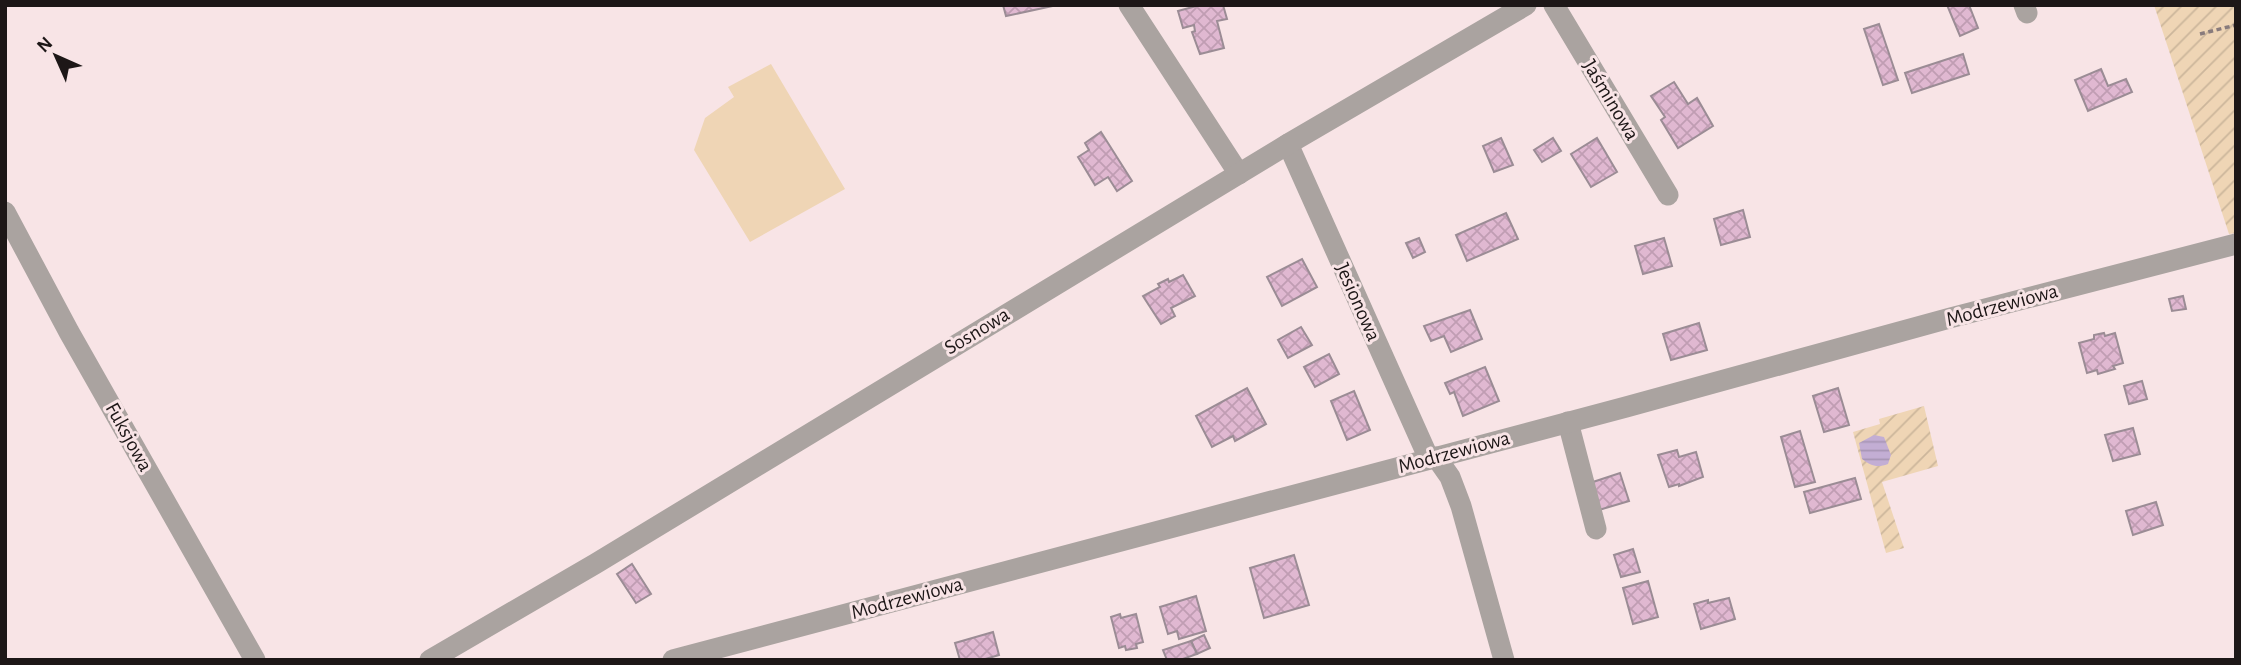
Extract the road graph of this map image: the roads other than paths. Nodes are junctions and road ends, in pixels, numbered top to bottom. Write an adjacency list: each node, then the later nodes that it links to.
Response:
1 (1129, 5): 5 (street)
2 (1554, 5): 6 (street, Jaśminowa)
3 (1520, 7): 4 (street, Sosnowa)
4 (1288, 144): 5 (street, Sosnowa); 10 (street, Jesionowa)
5 (1239, 173): 13 (street, Sosnowa)
6 (1668, 195)
7 (5, 212): 12 (street, Fuksjowa)
8 (2236, 244): 9 (street, Modrzewiowa)
9 (1568, 422): 10 (street, Modrzewiowa); 11 (street)
10 (1433, 458): 14 (street, Modrzewiowa); 15 (street, Jesionowa)
11 (1596, 529)
12 (255, 660)
13 (430, 660)
14 (673, 660)
15 (1504, 660)

